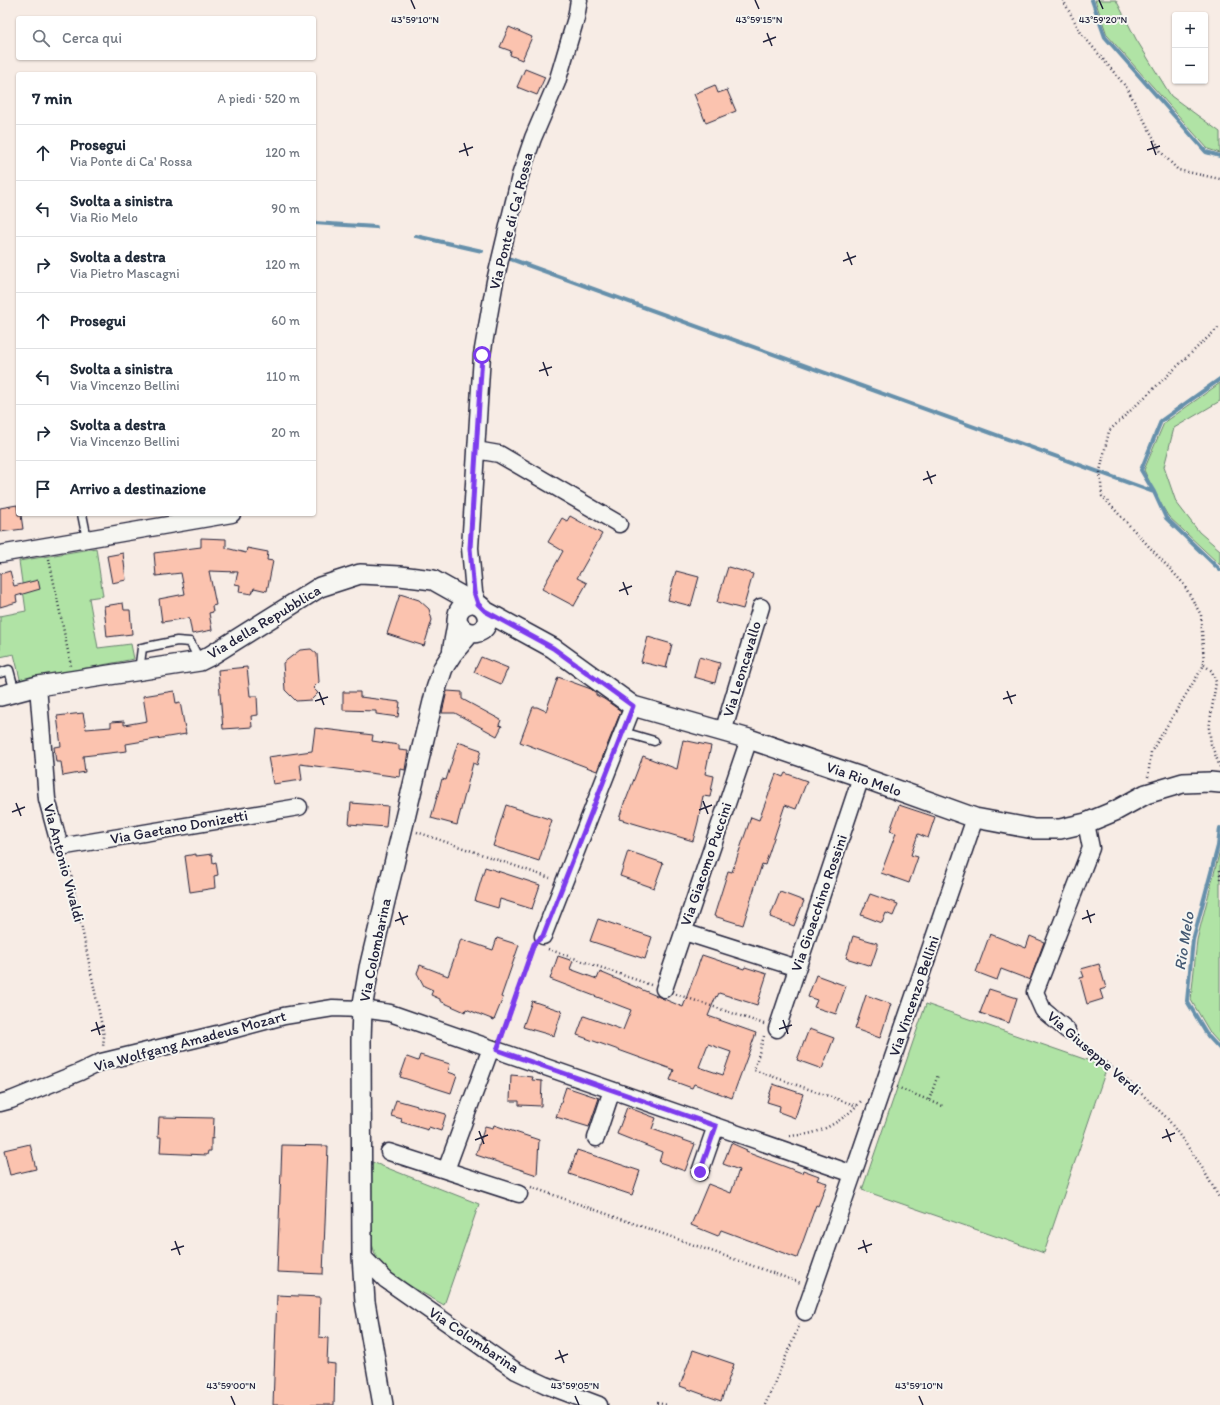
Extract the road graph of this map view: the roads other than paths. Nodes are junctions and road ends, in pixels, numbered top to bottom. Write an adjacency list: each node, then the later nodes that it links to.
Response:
1 (579, 0): 2 (street, Via Ponte di Ca' Rossa)
2 (476, 450): 5 (street); 9 (street, Via Ponte di Ca' Rossa)
3 (82, 516): 6 (lane)
4 (220, 516): 6 (street)
5 (619, 524)
6 (86, 539): 7 (street)
7 (0, 554)
8 (433, 580): 9 (street, Via della Repubblica); 11 (street); 14 (street, Via della Repubblica)
9 (479, 606): 11 (street); 11 (street, Via Colombarina); 12 (street, Via Rio Melo)
10 (761, 607): 18 (street, Via Leoncavallo)
11 (466, 626): 12 (street, Via Rio Melo); 31 (street, Via Colombarina)
12 (524, 632): 16 (street, Via Rio Melo)
13 (0, 673): 15 (lane)
14 (38, 686): 15 (street, Via della Repubblica); 26 (street, Via Antonio Vivaldi)
15 (7, 694)
16 (633, 706): 17 (street); 18 (street, Via Rio Melo)
17 (623, 732): 20 (lane); 28 (street)
18 (722, 732): 19 (street, Via Rio Melo)
19 (749, 740): 21 (street, Via Rio Melo); 27 (street, Via Giacomo Puccini)
20 (654, 741)
21 (861, 777): 24 (street, Via Rio Melo); 29 (street, Via Gioacchino Rossini)
22 (1217, 777): 25 (street, Via Rio Melo)
23 (299, 807): 26 (street, Via Gaetano Donizetti)
24 (975, 818): 25 (street, Via Rio Melo); 42 (street, Via Vincenzo Bellini)
25 (1086, 823): 32 (street, Via Giuseppe Verdi)
26 (60, 847)
27 (684, 932): 29 (street); 30 (street, Via Giacomo Puccini)
28 (543, 936)
29 (797, 968): 33 (street, Via Gioacchino Rossini)
30 (664, 989)
31 (362, 1009): 34 (street); 36 (street, Via Wolfgang Amadeus Mozart); 44 (street, Via Colombarina)
32 (1067, 1030)
33 (771, 1031)
34 (494, 1049): 35 (street); 40 (street)
35 (612, 1090): 37 (street); 38 (street)
36 (0, 1102)
37 (716, 1126): 41 (street); 42 (street)
38 (596, 1138)
39 (389, 1152): 40 (street)
40 (446, 1170): 43 (street)
41 (700, 1172)
42 (853, 1174): 45 (street, Via Vincenzo Bellini)
43 (519, 1194)
44 (362, 1256): 46 (street, Via Colombarina); 47 (street, Via Colombarina)
45 (805, 1312)
46 (383, 1405)
47 (599, 1405)

